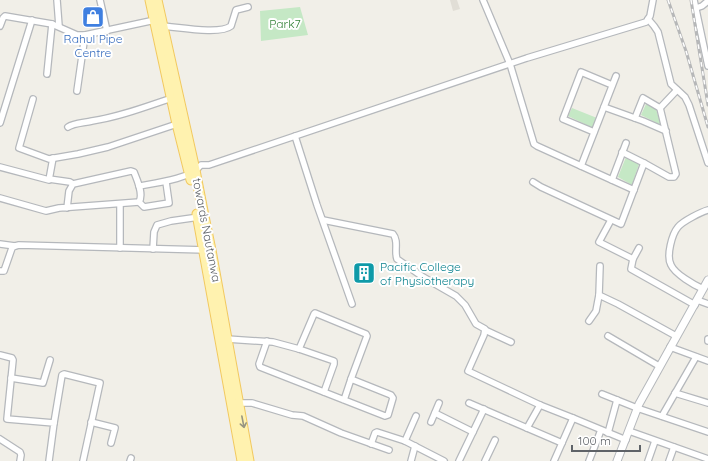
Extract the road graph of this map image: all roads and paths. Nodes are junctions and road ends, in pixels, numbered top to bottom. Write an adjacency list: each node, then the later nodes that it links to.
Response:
1 (57, 0): 17 (street)
2 (100, 0): 19 (street)
3 (150, 0): 14 (main road)
4 (157, 0): 18 (main road, towards Nautanwa)
5 (483, 0): 21 (street)
6 (653, 0): 12 (street)
7 (694, 0): 10 (street)
8 (708, 2): 10 (street)
9 (248, 7): 18 (street)
10 (696, 8): 22 (street)
11 (2, 16): 13 (street); 16 (street)
12 (648, 19): 21 (street); 26 (street)
13 (32, 20): 15 (street); 33 (street)
14 (155, 20): 19 (street); 28 (main road)
15 (52, 24): 17 (street); 23 (street)
16 (0, 26)
17 (59, 26): 20 (street)
18 (162, 26): 46 (main road, towards Nautanwa)
19 (107, 31): 20 (street)
20 (85, 35): 27 (street)
21 (510, 64): 38 (street); 44 (street)
22 (708, 66)
23 (47, 74)
24 (616, 76): 25 (street)
25 (612, 85): 30 (street); 37 (street)
26 (677, 90): 31 (street); 43 (street)
27 (77, 91)
28 (172, 98): 34 (main road); 35 (street)
29 (33, 99): 41 (street)
30 (604, 107): 32 (street); 37 (street)
31 (660, 108): 32 (street); 36 (street)
32 (635, 118): 36 (street)
33 (0, 123)
34 (177, 124): 41 (street); 46 (main road)
35 (68, 127)
36 (666, 131): 42 (street)
37 (594, 132): 44 (street)
38 (295, 136): 46 (street); 60 (street)
39 (626, 142): 40 (street)
40 (622, 152): 42 (street); 48 (street)
41 (53, 158): 47 (street)
42 (644, 163): 53 (street)
43 (708, 163)
44 (581, 166): 48 (street)
45 (0, 167): 47 (street)
46 (194, 171): 49 (street); 59 (main road, towards Nautanwa)
47 (49, 179): 51 (street)
48 (612, 180): 53 (street)
49 (166, 182): 52 (street); 55 (street)
50 (533, 182): 61 (street)
51 (73, 184): 52 (street); 57 (street)
52 (139, 186): 55 (street)
53 (634, 190): 61 (street)
54 (0, 198): 57 (street)
55 (140, 202): 56 (street)
56 (120, 204): 57 (street); 64 (street)
57 (67, 208)
58 (708, 210): 72 (street)
59 (201, 217): 66 (street); 67 (main road, towards Nautanwa)
60 (323, 220): 75 (street); 78 (street)
61 (611, 220): 68 (street)
62 (0, 244): 63 (street)
63 (15, 246): 64 (street); 70 (street)
64 (120, 248): 66 (street)
65 (639, 248): 68 (street)
66 (153, 249): 67 (street)
67 (208, 250): 81 (main road, towards Nautanwa); 135 (main road)
68 (633, 259): 74 (street)
69 (600, 266): 73 (street)
70 (0, 271)
71 (708, 280): 72 (street)
72 (703, 289): 74 (street)
73 (599, 295): 77 (street); 80 (street)
74 (696, 302): 76 (street); 80 (street)
75 (352, 304)
76 (708, 304)
77 (590, 321)
78 (485, 330): 83 (street); 102 (street)
79 (608, 336): 90 (street)
80 (676, 336): 84 (street)
81 (227, 339): 82 (street); 98 (main road, towards Nautanwa)
82 (267, 341): 85 (street); 93 (street)
83 (511, 342)
84 (670, 347): 87 (street); 90 (street)
85 (300, 349): 92 (street); 93 (street)
86 (0, 355): 91 (street)
87 (696, 357): 89 (street); 94 (street)
88 (50, 360): 91 (street)
89 (708, 361)
90 (659, 366): 103 (street)
91 (11, 378): 110 (street)
92 (351, 380): 96 (street); 96 (street)
93 (324, 392): 96 (street)
94 (676, 393): 101 (street); 107 (street)
95 (602, 394): 97 (street)
96 (344, 400)
97 (617, 400): 103 (street); 119 (street)
98 (239, 403): 127 (street); 136 (main road, towards Nautanwa, one-way to 136)
99 (439, 403): 105 (street)
100 (469, 403): 104 (street)
101 (708, 403)
102 (540, 405): 109 (street); 114 (street)
103 (637, 408): 107 (street); 116 (street)
104 (484, 409): 114 (street); 117 (street)
105 (435, 412): 112 (street); 117 (street)
106 (416, 416): 123 (street)
107 (662, 416): 118 (street)
108 (0, 418): 110 (street)
109 (573, 418): 115 (street); 126 (street)
110 (7, 419): 113 (street)
111 (92, 422): 113 (street); 125 (street); 134 (street)
112 (431, 422)
113 (54, 423): 133 (street)
114 (527, 428): 126 (street)
115 (601, 430): 119 (street); 142 (street)
116 (629, 431): 122 (street); 124 (street)
117 (473, 432): 139 (street)
118 (708, 432)
119 (608, 433): 122 (street)
120 (0, 439): 132 (street)
121 (495, 440): 140 (street)
122 (626, 440): 143 (street)
123 (406, 441): 127 (street); 128 (street)
124 (655, 441): 129 (street); 144 (street)
125 (112, 443)
126 (562, 443): 141 (street)
127 (372, 444): 130 (street)
128 (415, 446): 137 (street); 138 (street)
129 (674, 447): 131 (street); 145 (street)
130 (390, 450)
131 (708, 459)
132 (20, 461)
133 (49, 461)
134 (83, 461)
135 (242, 461)
136 (249, 461)
137 (411, 461)
138 (444, 461)
139 (459, 461)
140 (485, 461)
141 (554, 461)
142 (589, 461)
143 (617, 461)
144 (648, 461)
145 (669, 461)

